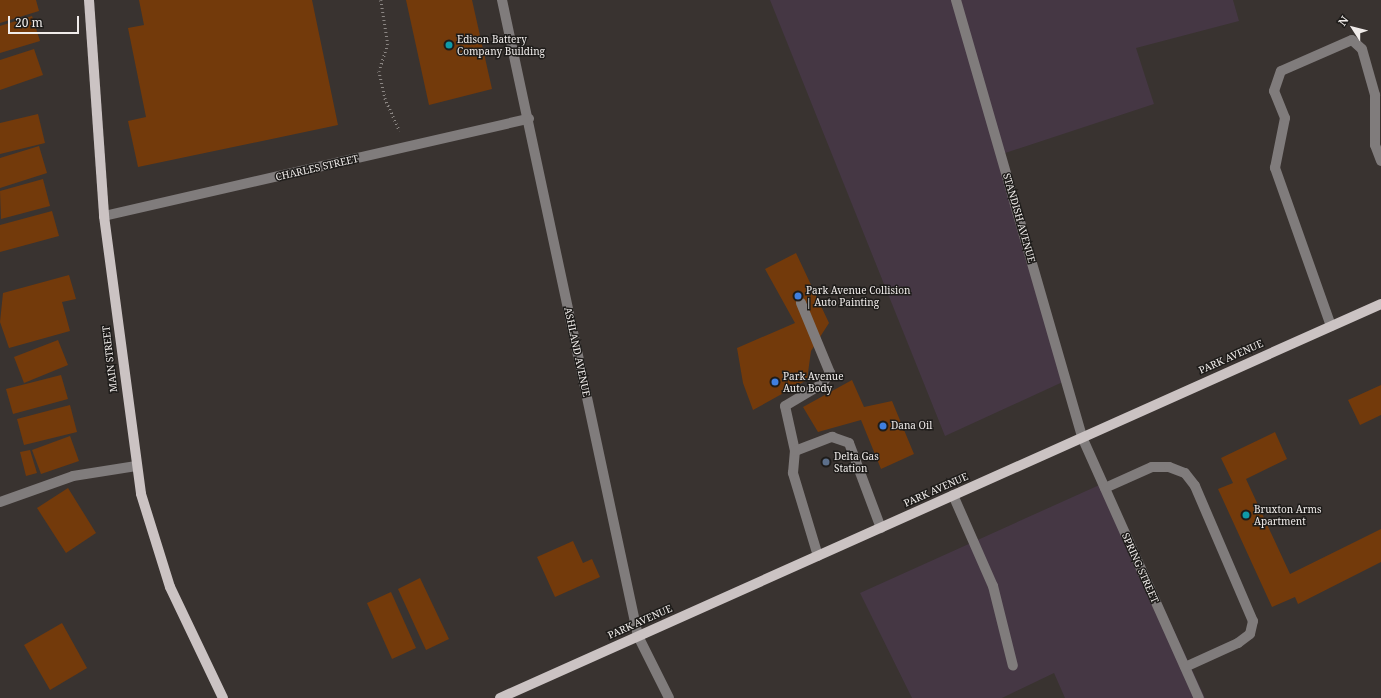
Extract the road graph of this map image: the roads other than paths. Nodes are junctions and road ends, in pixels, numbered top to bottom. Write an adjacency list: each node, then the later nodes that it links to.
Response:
1 (89, 0): 6 (main road, MAIN STREET)
2 (502, 0): 4 (street, ASHLAND AVENUE)
3 (956, 0): 10 (street, STANDISH AVENUE)
4 (529, 119): 6 (street, CHARLES STREET); 18 (street, ASHLAND AVENUE)
5 (1381, 161): 9 (street)
6 (104, 216): 12 (main road, MAIN STREET)
7 (801, 303): 11 (street)
8 (1381, 304): 9 (main road, PARK AVENUE)
9 (1332, 326): 10 (main road, PARK AVENUE)
10 (1082, 437): 13 (street, SPRING STREET); 14 (main road, PARK AVENUE)
11 (795, 451): 16 (street); 17 (street)
12 (136, 466): 15 (street); 21 (main road, MAIN STREET)
13 (1104, 488): 20 (street, SPRING STREET); 20 (street)
14 (952, 495): 16 (main road, PARK AVENUE); 19 (street)
15 (0, 502)
16 (881, 528): 17 (main road, PARK AVENUE)
17 (818, 556): 18 (main road, PARK AVENUE)
18 (638, 636): 22 (main road, PARK AVENUE); 23 (street, ASHLAND AVENUE)
19 (1013, 666)
20 (1185, 667): 24 (street, SPRING STREET)
21 (222, 698)
22 (500, 698)
23 (669, 698)
24 (1199, 698)

